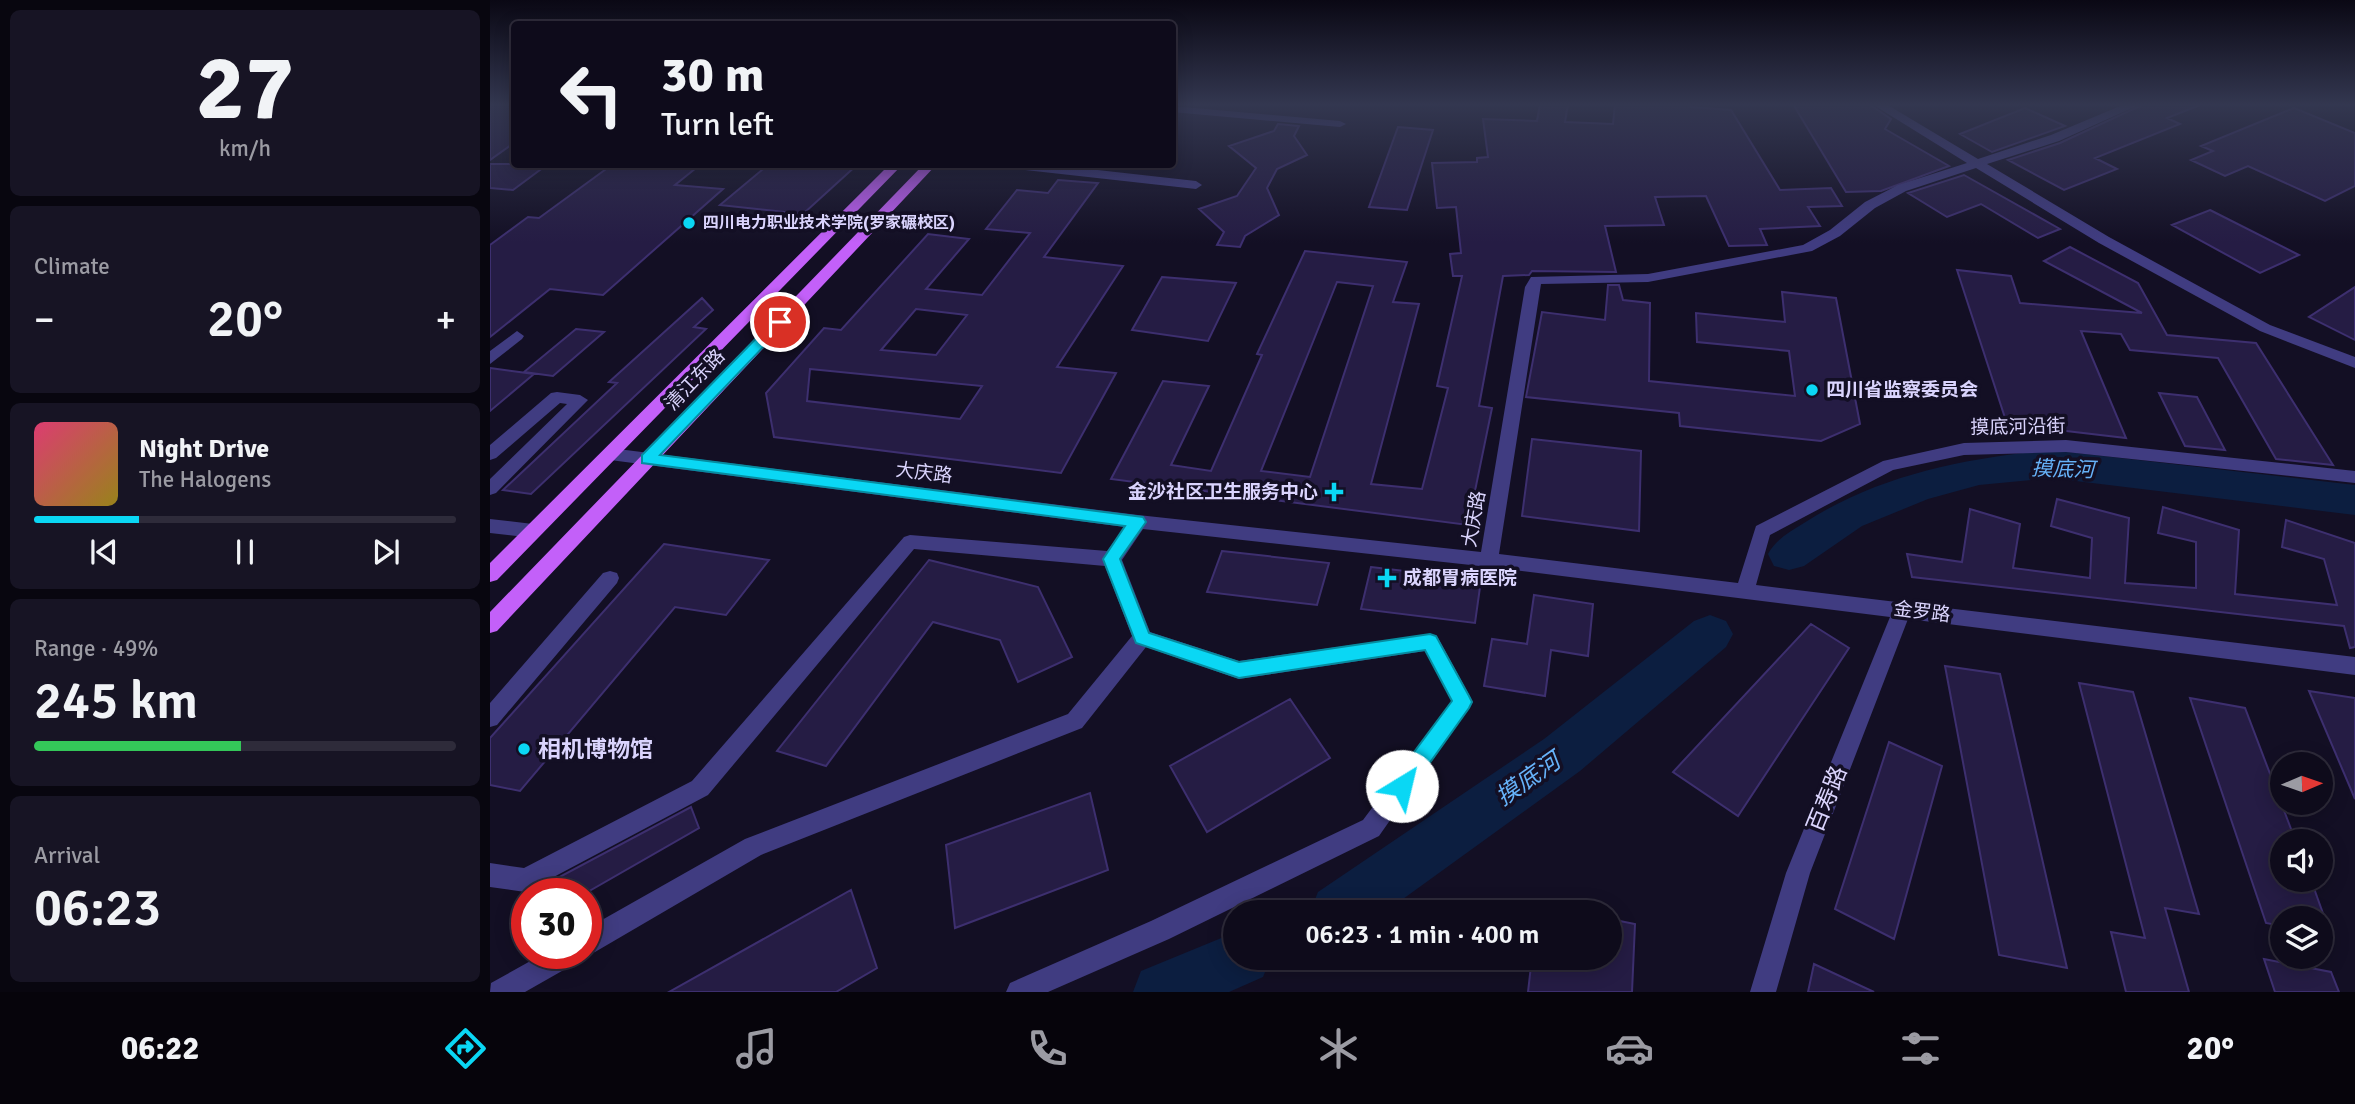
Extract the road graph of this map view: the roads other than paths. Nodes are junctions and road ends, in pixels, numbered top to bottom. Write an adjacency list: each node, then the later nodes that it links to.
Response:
1 (1952, 150): 3 (street)
2 (2017, 150): 3 (street, 大庆路)
3 (1977, 166): 10 (street); 20 (street, 大庆路)
4 (893, 168): 12 (main road, 清江东路)
5 (927, 168): 13 (main road, 清江东路)
6 (1042, 168): 7 (street)
7 (1196, 185)
8 (517, 337): 9 (street)
9 (490, 359)
10 (2355, 363)
11 (490, 454): 15 (street)
12 (610, 454): 13 (street, 大庆路); 18 (main road, 清江东路)
13 (648, 459): 16 (street, 大庆路); 25 (main road, 清江东路)
14 (2355, 477): 23 (street, 摸底河沿街)
15 (490, 489)
16 (1138, 522): 19 (street); 20 (street, 大庆路)
17 (490, 526): 18 (street)
18 (533, 531): 21 (main road, 清江东路)
19 (1112, 559): 26 (street); 29 (street)
20 (1489, 560): 23 (street, 金罗路)
21 (490, 575)
22 (610, 578): 28 (street)
23 (1744, 593): 24 (street, 金罗路)
24 (1902, 610): 27 (street, 金罗路); 34 (street, 百寿路)
25 (490, 625)
26 (1142, 638): 30 (street); 33 (street)
27 (2355, 666)
28 (490, 718)
29 (490, 875)
30 (602, 934)
31 (541, 969): 32 (street)
32 (500, 992)
33 (1019, 992)
34 (1763, 992)

